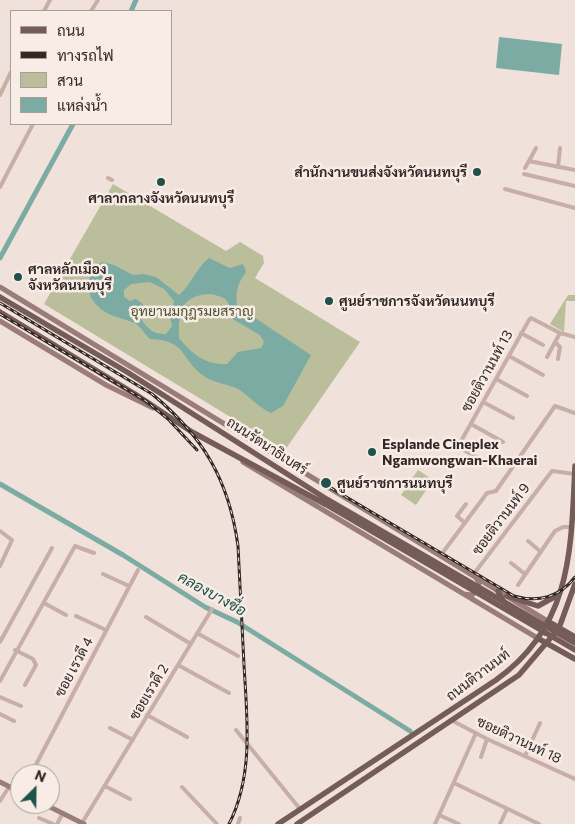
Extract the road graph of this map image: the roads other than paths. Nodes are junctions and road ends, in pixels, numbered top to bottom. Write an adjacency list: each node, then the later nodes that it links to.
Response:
1 (10, 74): 2 (street)
2 (0, 95)
3 (32, 125): 12 (street)
4 (536, 148): 6 (street)
5 (560, 148): 7 (street)
6 (529, 161): 7 (street); 8 (street)
7 (558, 167): 9 (street)
8 (525, 168)
9 (575, 170)
10 (524, 174): 11 (street)
11 (575, 186)
12 (0, 187)
13 (505, 189): 14 (street)
14 (575, 208)
15 (0, 287): 49 (main road, ถนนรัตนาธิเบศร์)
16 (0, 297): 40 (main road, ถนนรัตนาธิเบศร์)
17 (0, 312): 31 (main road, ถนนรัตนาธิเบศร์)
18 (0, 322): 31 (main road, ถนนรัตนาธิเบศร์)
19 (521, 333): 20 (street, ซอยติวานนท์ 13); 23 (street); 24 (street, ซอยติวานนท์ 13)
20 (560, 333): 21 (street, ซอยติวานนท์ 13); 22 (street)
21 (575, 336)
22 (556, 343): 25 (street); 26 (street)
23 (543, 345)
24 (509, 356): 27 (street); 28 (street, ซอยติวานนท์ 13)
25 (547, 357)
26 (558, 359)
27 (543, 375)
28 (496, 379): 29 (street); 30 (street, ซอยติวานนท์ 13)
29 (527, 396)
30 (483, 402): 33 (street); 34 (street, ซอยติวานนท์ 13)
31 (158, 411): 36 (main road, ถนนรัตนาธิเบศร์)
32 (575, 413): 42 (street)
33 (513, 418)
34 (471, 424): 35 (street); 37 (street, ซอยติวานนท์ 13)
35 (503, 442)
36 (239, 458): 40 (main road, ถนนรัตนาธิเบศร์); 60 (main road, ถนนรัตนาธิเบศร์)
37 (491, 465)
38 (575, 466): 39 (main road, ถนนติวานนท์)
39 (575, 474): 43 (main road, ถนนติวานนท์); 55 (street, ซอยติวานนท์ 9)
40 (327, 502): 78 (main road, ถนนรัตนาธิเบศร์, bridge); 80 (main road, ถนนรัตนาธิเบศร์, bridge)
41 (466, 504): 42 (street)
42 (465, 523): 49 (street)
43 (572, 527): 47 (street); 61 (main road, ถนนติวานนท์)
44 (0, 530): 51 (street)
45 (528, 541): 47 (street)
46 (52, 548): 76 (street)
47 (541, 552): 54 (street)
48 (94, 554): 63 (street)
49 (441, 555): 55 (main road, ถนนรัตนาธิเบศร์)
50 (511, 564): 54 (street)
51 (0, 566)
52 (138, 570): 58 (street, ซอย เรวดี 4)
53 (103, 574): 58 (street)
54 (526, 574): 57 (street)
55 (473, 575): 59 (main road, ถนนรัตนาธิเบศร์); 60 (main road)
56 (575, 584): 69 (main road, ถนนติวานนท์)
57 (518, 585)
58 (129, 586): 70 (street, ซอย เรวดี 4)
59 (498, 590): 62 (main road, ถนนรัตนาธิเบศร์); 71 (main road)
60 (462, 594): 75 (main road, ถนนรัตนาธิเบศร์)
61 (558, 595): 62 (main road); 68 (main road, ถนนติวานนท์)
62 (508, 596): 68 (main road, ถนนรัตนาธิเบศร์)
63 (44, 603): 65 (street); 81 (street)
64 (212, 609): 72 (street, ซอยเรวดี 2)
65 (66, 615)
66 (76, 616): 70 (street)
67 (146, 617): 79 (street)
68 (548, 623): 69 (main road, ถนนรัตนาธิเบศร์); 71 (main road, ถนนติวานนท์); 73 (main road)
69 (560, 628): 73 (main road, ถนนติวานนท์); 74 (main road, ถนนรัตนาธิเบศร์)
70 (106, 630): 103 (street, ซอย เรวดี 4)
71 (545, 631): 75 (main road, ถนนติวานนท์); 77 (main road)
72 (197, 633): 79 (street, ซอยเรวดี 2); 82 (street)
73 (556, 634): 77 (main road, ถนนติวานนท์); 80 (main road)
74 (575, 637)
75 (539, 639): 77 (main road, ถนนรัตนาธิเบศร์); 113 (main road, ถนนติวานนท์)
76 (0, 642)
77 (549, 642): 83 (main road, ถนนรัตนาธิเบศร์); 93 (main road, ถนนติวานนท์)
78 (575, 643)
79 (190, 644): 84 (street, ซอยเรวดี 2)
80 (575, 649)
81 (15, 650): 85 (street); 86 (street)
82 (238, 656)
83 (575, 659)
84 (178, 665): 87 (street); 91 (street, ซอยเรวดี 2)
85 (0, 681)
86 (25, 685)
87 (229, 693)
88 (0, 696): 89 (street)
89 (20, 706)
90 (0, 714): 92 (street)
91 (147, 715): 98 (street); 100 (street, ซอยเรวดี 2)
92 (14, 721)
93 (453, 721): 97 (street, ซอยติวานนท์ 18); 125 (main road, ถนนติวานนท์)
94 (540, 723): 101 (street)
95 (110, 728): 100 (street)
96 (236, 730): 113 (street)
97 (476, 733): 99 (street, ซอยติวานนท์ 18); 106 (street)
98 (187, 737)
99 (487, 739): 101 (street, ซอยติวานนท์ 18); 102 (street)
100 (133, 740): 108 (street, ซอยเรวดี 2)
101 (525, 756): 104 (street, ซอยติวานนท์ 18)
102 (481, 757)
103 (36, 764)
104 (574, 777)
105 (0, 782): 107 (main road)
106 (454, 783): 112 (street); 116 (street)
107 (9, 786): 111 (street)
108 (104, 786): 110 (street); 121 (street, ซอยเรวดี 2)
109 (182, 787): 122 (street)
110 (130, 799)
111 (0, 801)
112 (507, 808): 128 (street); 129 (street)
113 (300, 809): 124 (main road, ถนนติวานนท์)
114 (60, 812): 115 (main road)
115 (63, 813): 120 (street); 121 (main road)
116 (439, 815): 126 (street); 127 (street)
117 (39, 818): 119 (street)
118 (240, 818): 123 (street)
119 (53, 824)
120 (57, 824)
121 (83, 824)
122 (217, 824)
123 (238, 824)
124 (278, 824)
125 (297, 824)
126 (435, 824)
127 (459, 824)
128 (500, 824)
129 (539, 824)

